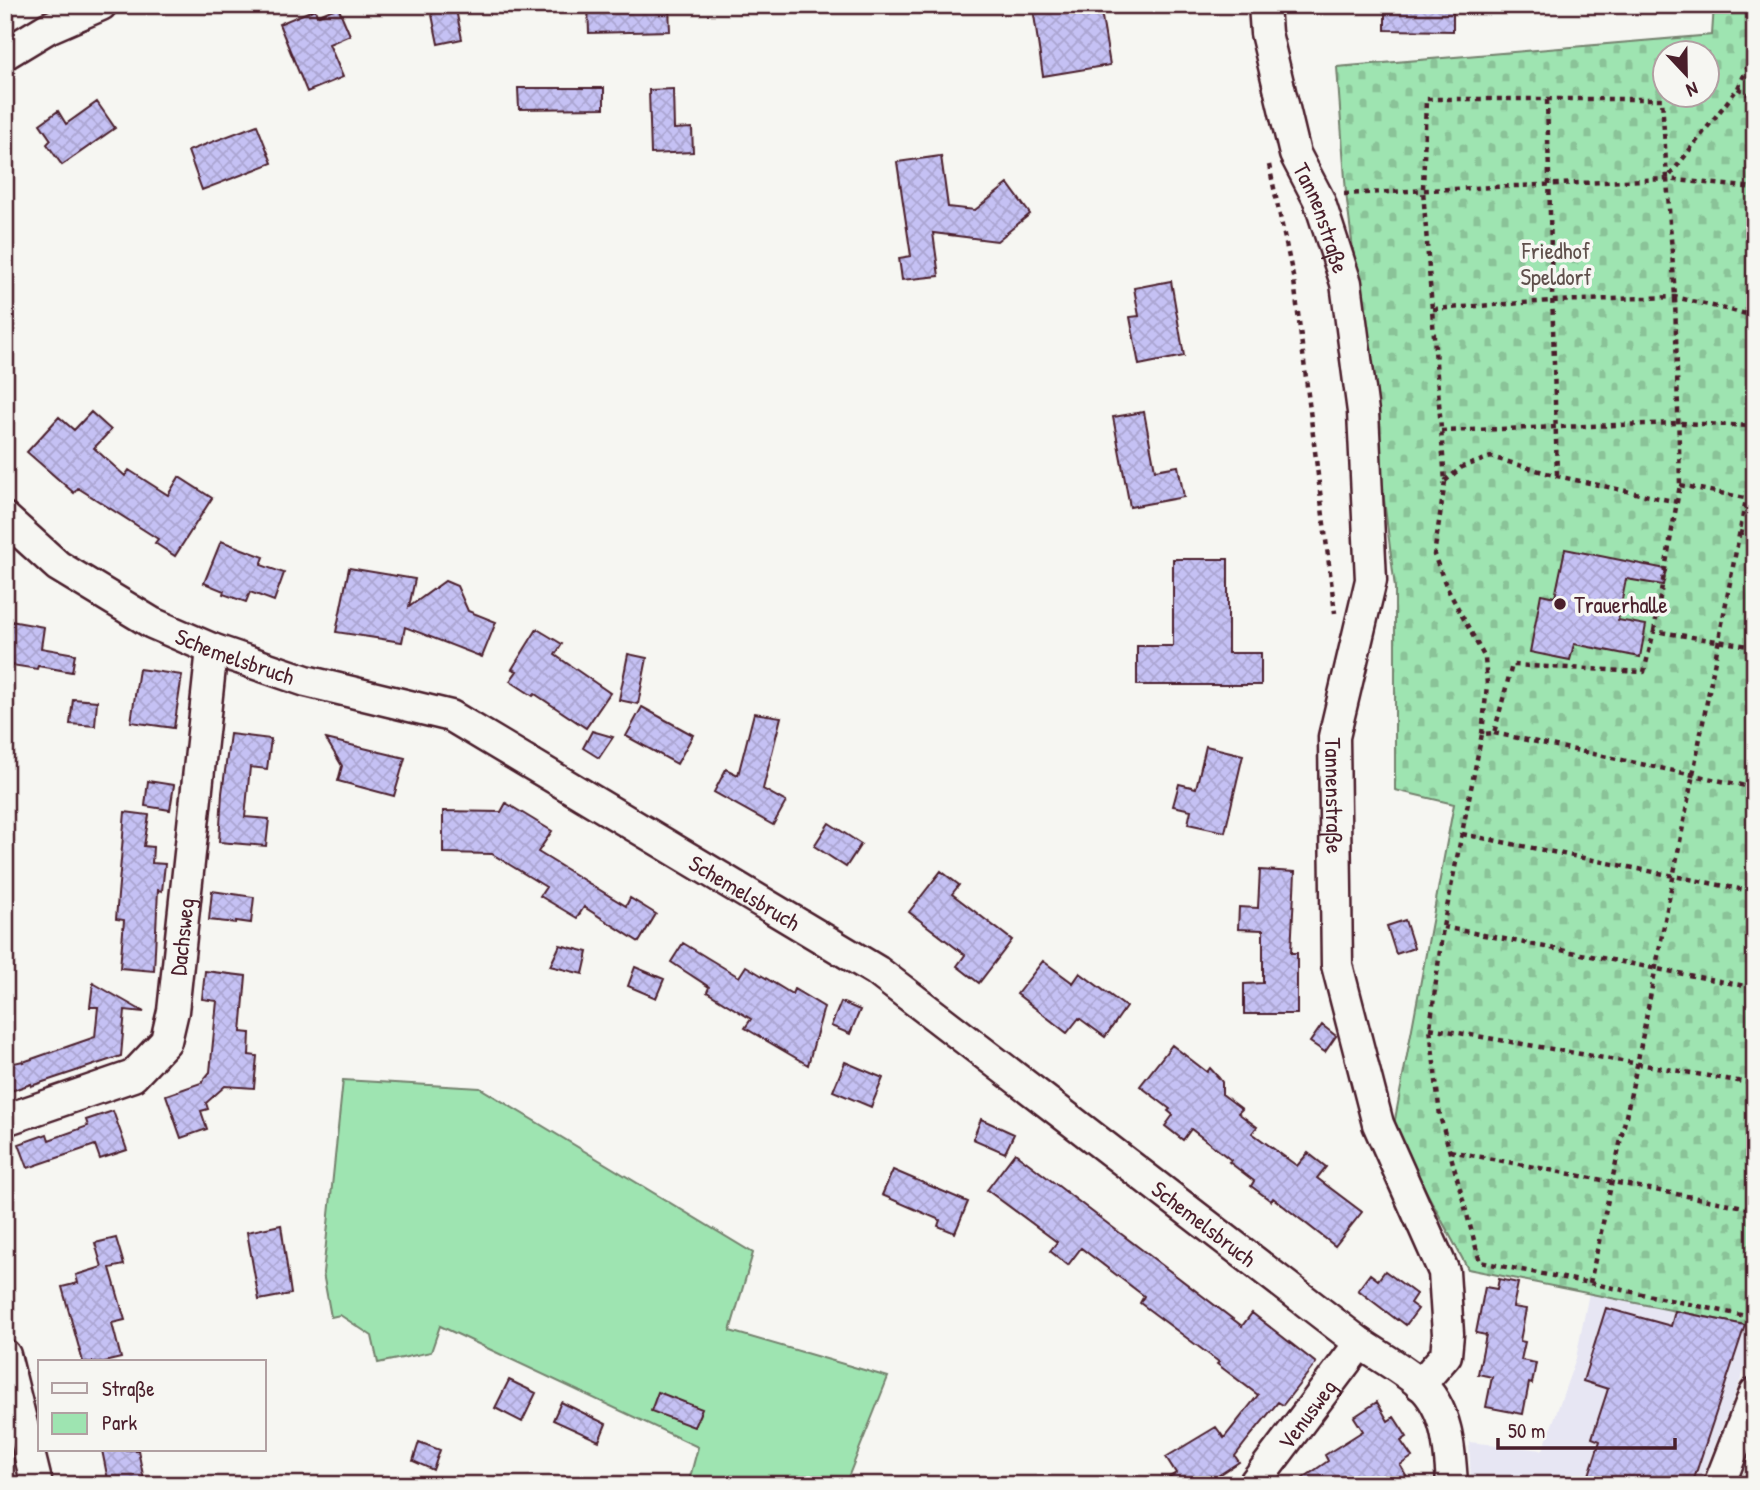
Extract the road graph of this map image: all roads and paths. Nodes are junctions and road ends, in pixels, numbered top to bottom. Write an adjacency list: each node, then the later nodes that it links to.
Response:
1 (101, 5): 4 (street)
2 (1264, 5): 13 (street, Tannenstraße)
3 (1755, 52): 5 (path)
4 (5, 54)
5 (1738, 88): 6 (path); 9 (path)
6 (1755, 99)
7 (1547, 100): 9 (path); 10 (path); 12 (path)
8 (1268, 162): 31 (path)
9 (1667, 179): 10 (path); 11 (path); 14 (path)
10 (1548, 184): 12 (path); 15 (path)
11 (1755, 188)
12 (1423, 190): 13 (path); 16 (path)
13 (1320, 200): 57 (street, Tannenstraße)
14 (1675, 297): 15 (path); 17 (path); 18 (path)
15 (1552, 301): 16 (path); 19 (path)
16 (1433, 309): 21 (path)
17 (1755, 316)
18 (1678, 423): 19 (path); 20 (path); 24 (path)
19 (1556, 426): 21 (path); 22 (path)
20 (1755, 426)
21 (1441, 431): 23 (path)
22 (1557, 476): 23 (path); 27 (path)
23 (1445, 482): 37 (path)
24 (1680, 485): 25 (path); 27 (path)
25 (1746, 499): 26 (path); 29 (path)
26 (1755, 500)
27 (1677, 502): 32 (path)
28 (5, 518): 35 (street, Schemelsbruch)
29 (1739, 532): 30 (path); 33 (path)
30 (1755, 535)
31 (1335, 613)
32 (1654, 631): 33 (path); 36 (path)
33 (1717, 641): 34 (path); 38 (path)
34 (1755, 647)
35 (212, 649): 49 (street, Dachsweg); 55 (street, Schemelsbruch)
36 (1494, 733): 37 (path); 38 (path)
37 (1482, 734): 40 (path)
38 (1691, 776): 39 (path); 41 (path)
39 (1755, 788)
40 (1462, 834): 41 (path); 43 (path)
41 (1673, 876): 42 (path); 44 (path)
42 (1755, 892)
43 (1443, 927): 44 (path); 46 (path)
44 (1655, 968): 45 (path); 47 (path)
45 (1755, 988)
46 (1430, 1028): 47 (path); 50 (path)
47 (1637, 1065): 48 (path); 51 (path)
48 (1755, 1084)
49 (5, 1120)
50 (1449, 1151): 51 (path); 53 (path)
51 (1612, 1181): 52 (path); 53 (path)
52 (1755, 1209)
53 (1590, 1283): 54 (path)
54 (1755, 1318)
55 (1360, 1343): 57 (street, Schemelsbruch); 60 (street, Venusweg)
56 (5, 1355): 59 (street)
57 (1420, 1385): 61 (street)
58 (1755, 1393): 62 (street)
59 (37, 1485)
60 (1253, 1485)
61 (1452, 1485)
62 (1719, 1485)

